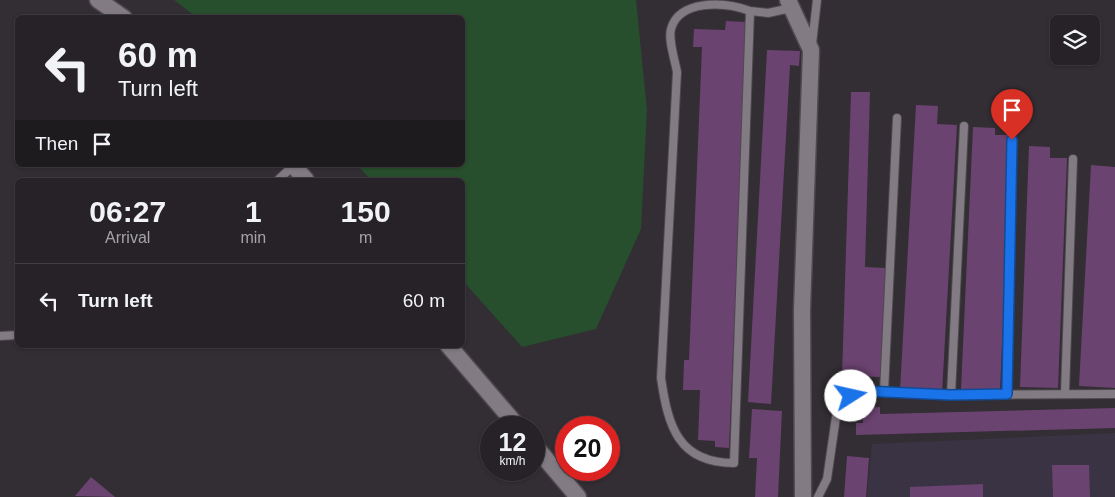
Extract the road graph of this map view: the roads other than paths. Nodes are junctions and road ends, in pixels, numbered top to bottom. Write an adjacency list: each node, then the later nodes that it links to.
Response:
1 (98, 0): 5 (street)
2 (817, 0): 6 (lane)
3 (789, 4): 4 (lane); 6 (street)
4 (750, 11): 4 (lane)
5 (120, 15)
6 (811, 50): 26 (street)
7 (897, 118): 18 (lane)
8 (964, 126): 22 (lane)
9 (1012, 140): 20 (lane)
10 (1072, 159): 19 (lane)
11 (291, 167): 13 (lane)
12 (295, 167): 14 (street)
13 (280, 178)
14 (304, 178)
15 (15, 335): 16 (lane)
16 (0, 336)
17 (451, 348): 23 (street)
18 (884, 392): 22 (lane); 27 (lane)
19 (1065, 393): 20 (lane); 21 (lane)
20 (1007, 394): 22 (lane)
21 (1115, 394)
22 (951, 395)
23 (509, 416)
24 (545, 458): 25 (street)
25 (578, 497)
26 (803, 497)
27 (818, 497)

